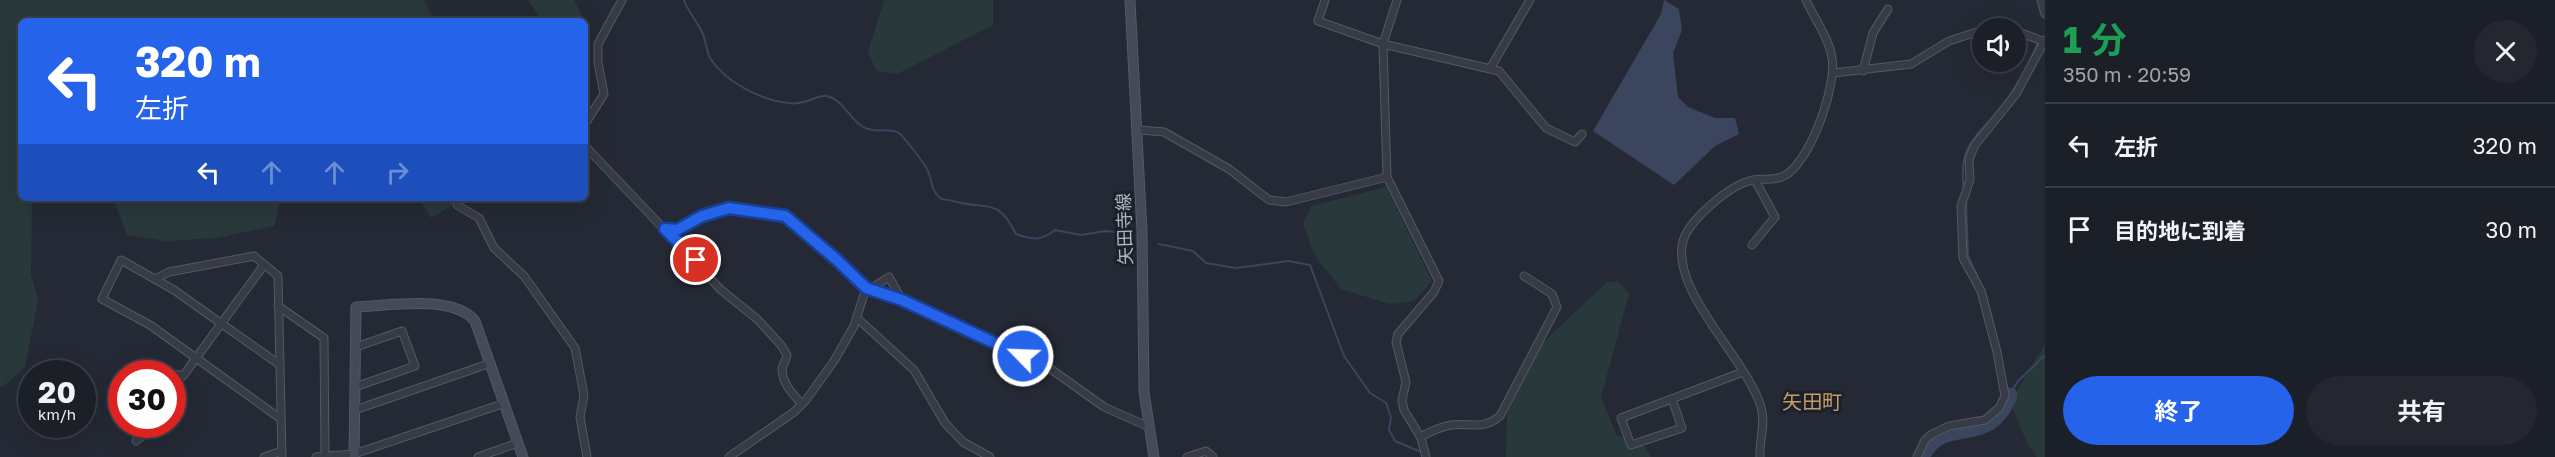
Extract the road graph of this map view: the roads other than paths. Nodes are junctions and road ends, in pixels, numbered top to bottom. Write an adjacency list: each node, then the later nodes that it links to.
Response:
1 (622, 0): 17 (street)
2 (1130, 0): 18 (main road, 矢田寺線)
3 (1325, 0): 13 (street)
4 (1397, 0): 13 (street)
5 (1530, 0): 14 (street)
6 (1806, 0): 16 (street)
7 (2041, 0): 9 (street)
8 (1888, 9): 15 (street)
9 (2045, 14)
10 (1972, 33): 15 (street)
11 (2026, 34): 12 (street)
12 (2045, 41): 66 (street)
13 (1383, 44): 14 (street); 21 (street)
14 (1491, 67): 19 (street)
15 (1863, 71): 16 (street)
16 (1833, 73): 22 (street)
17 (588, 119)
18 (1139, 130): 21 (street); 46 (main road, 矢田寺線)
19 (1582, 134)
20 (588, 149): 24 (street)
21 (1387, 177): 47 (street)
22 (1755, 180): 25 (street); 39 (street)
23 (457, 205): 58 (street)
24 (665, 229): 29 (street); 43 (street)
25 (1752, 245)
26 (264, 265): 28 (street); 31 (street); 33 (street)
27 (1524, 276): 47 (street)
28 (157, 278): 33 (street); 35 (street)
29 (868, 288): 30 (street); 30 (street); 32 (street)
30 (902, 300): 46 (street)
31 (278, 306): 37 (street); 52 (street)
32 (857, 318): 43 (street); 60 (street)
33 (221, 323): 35 (street); 37 (street)
34 (356, 347): 36 (main road); 40 (main road); 40 (street)
35 (196, 358): 38 (street); 45 (street)
36 (491, 363): 42 (main road); 44 (street)
37 (280, 365): 45 (street)
38 (186, 372)
39 (1743, 372): 41 (street); 65 (street)
40 (355, 387): 44 (main road)
41 (1672, 399): 41 (street)
42 (505, 403): 50 (main road); 53 (street)
43 (802, 404): 59 (street)
44 (355, 410): 53 (main road)
45 (281, 419): 51 (street)
46 (1149, 427): 61 (main road, 矢田寺線)
47 (1420, 437): 64 (street)
48 (140, 438): 49 (street)
49 (135, 441)
50 (518, 443): 56 (street); 57 (main road)
51 (282, 454): 54 (street)
52 (325, 456): 53 (street); 55 (street)
53 (354, 456)
54 (264, 457)
55 (316, 457)
56 (478, 457)
57 (523, 457)
58 (587, 457)
59 (729, 457)
60 (990, 457)
61 (1154, 457)
62 (1187, 457): 63 (street)
63 (1213, 457)
64 (1426, 457)
65 (1760, 457)
66 (1917, 457)

